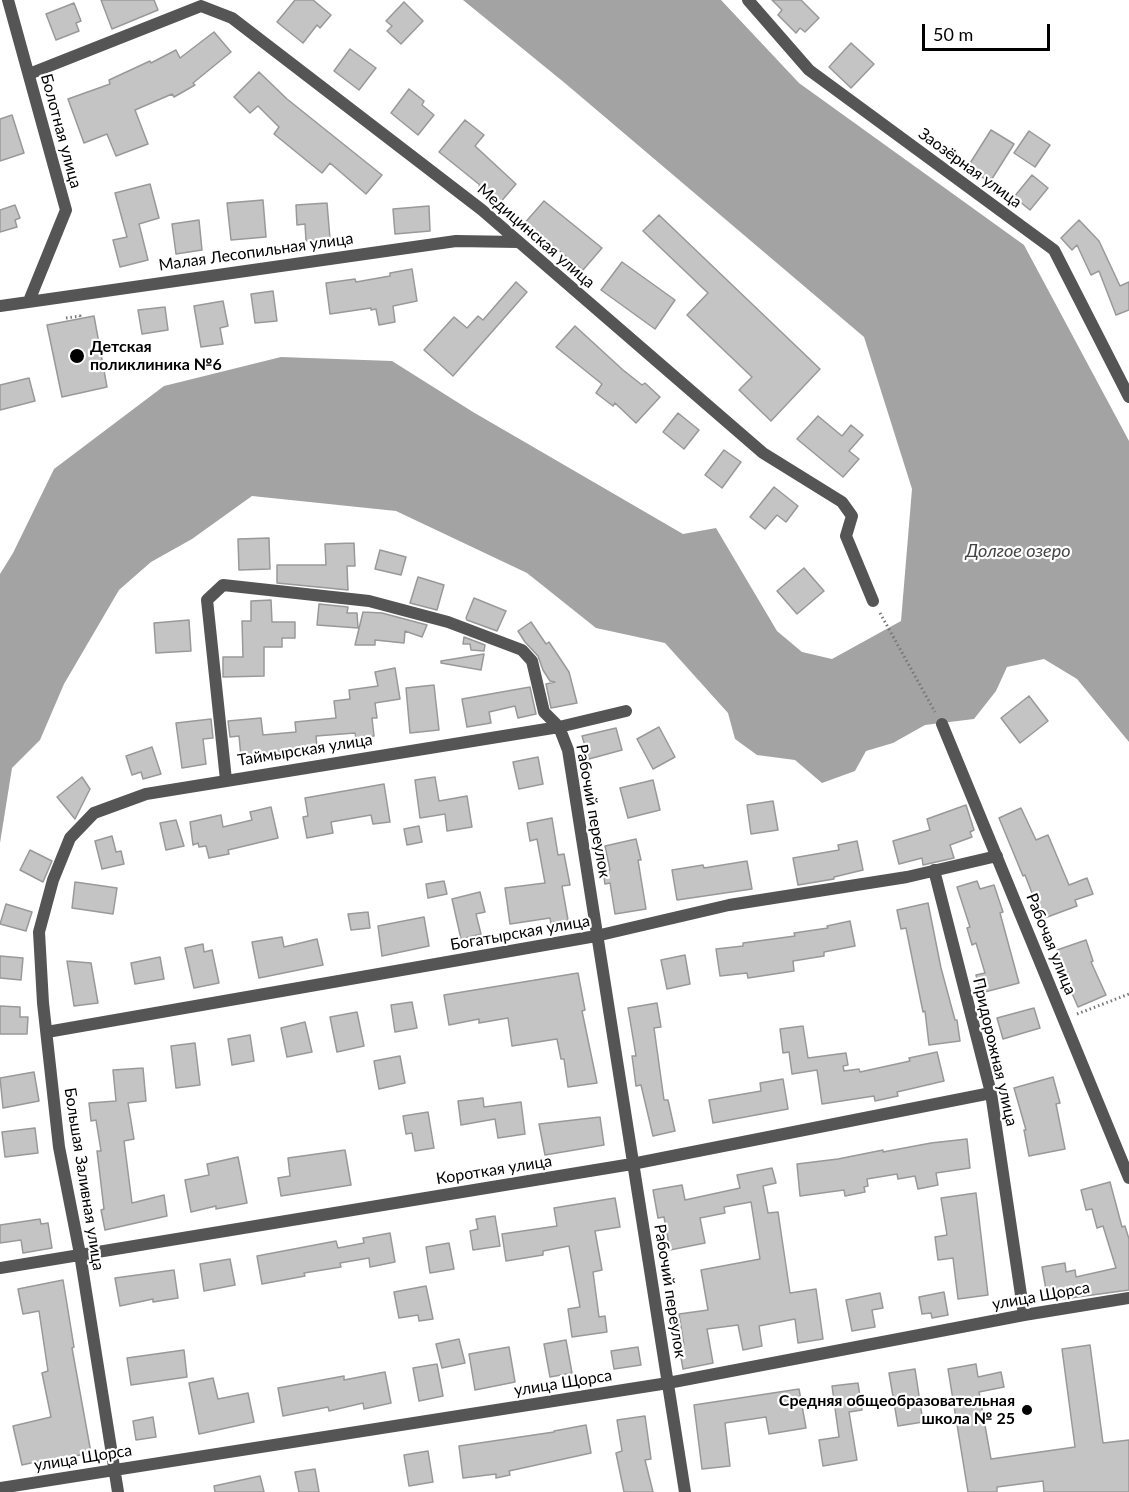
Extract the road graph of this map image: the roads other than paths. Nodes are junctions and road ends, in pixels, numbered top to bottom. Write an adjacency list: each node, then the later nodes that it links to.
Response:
1 (8, 0): 3 (street, Болотная улица)
2 (748, 0): 7 (street, Заозёрная улица)
3 (29, 75): 4 (street, Медицинская улица); 5 (street, Болотная улица)
4 (518, 242): 5 (street, Малая Лесопильная улица); 8 (street, Медицинская улица)
5 (29, 301): 6 (street, Малая Лесопильная улица)
6 (0, 306)
7 (1129, 397)
8 (873, 601)
9 (626, 711): 11 (street, Таймырская улица)
10 (942, 724): 14 (street, Рабочая улица)
11 (559, 727): 12 (street, Таймырская улица); 12 (street, Рабочий переулок); 16 (street, Рабочий переулок)
12 (226, 780): 13 (street, Таймырская улица)
13 (70, 838): 17 (street, Большая Заливная улица)
14 (997, 856): 15 (street, Богатырская улица); 20 (street, Рабочая улица)
15 (934, 870): 16 (street, Богатырская улица); 18 (street, Придорожная улица)
16 (596, 936): 17 (street, Богатырская улица); 19 (street, Рабочий переулок)
17 (47, 1032): 21 (street, Большая Заливная улица)
18 (991, 1093): 19 (street, Короткая улица); 24 (street, Придорожная улица)
19 (632, 1164): 21 (street, Короткая улица); 25 (street, Рабочий переулок)
20 (1129, 1178)
21 (80, 1254): 22 (street, Короткая улица); 26 (street, Большая Заливная улица)
22 (0, 1268)
23 (1129, 1298): 24 (street, улица Щорса)
24 (1024, 1315): 25 (street, улица Щорса)
25 (668, 1383): 26 (street, улица Щорса); 29 (street, Рабочий переулок)
26 (113, 1471): 27 (street, улица Щорса); 28 (street, Большая Заливная улица)
27 (0, 1488)
28 (118, 1492)
29 (685, 1492)

